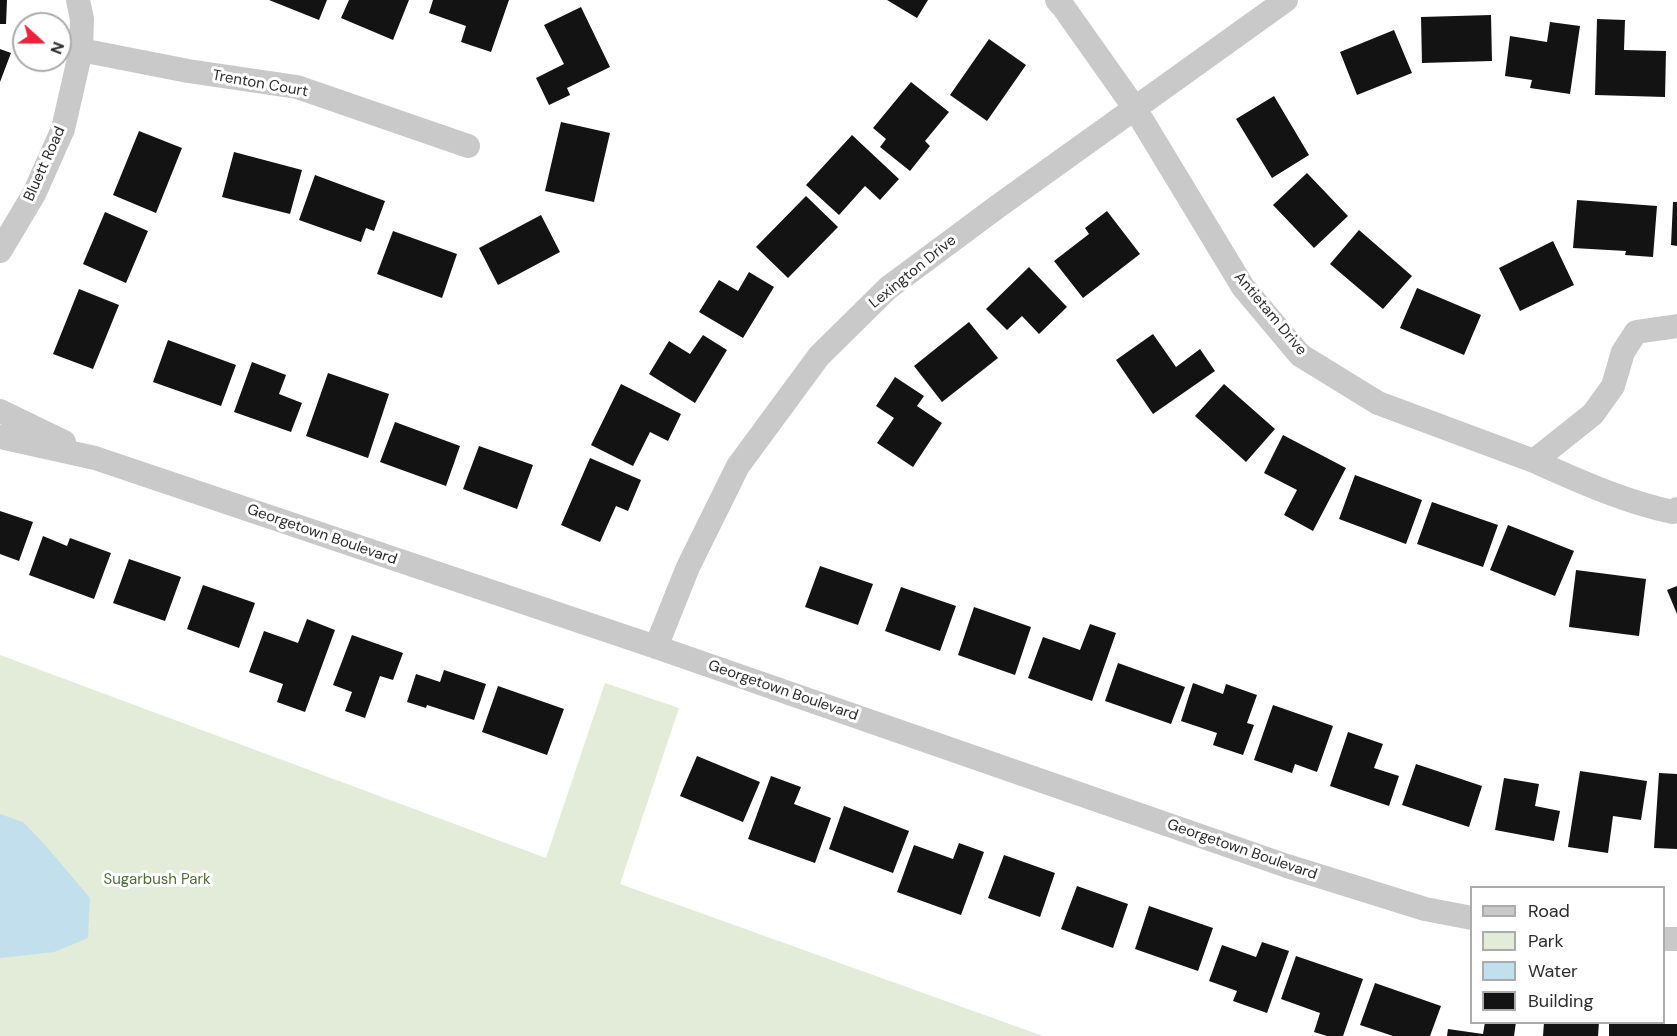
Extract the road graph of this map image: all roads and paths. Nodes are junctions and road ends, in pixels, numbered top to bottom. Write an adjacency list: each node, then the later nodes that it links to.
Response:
1 (78, 0): 4 (street, Bluett Road)
2 (1057, 0): 5 (street, Antietam Drive)
3 (1286, 0): 5 (street, Lexington Drive)
4 (81, 50): 6 (street, Trenton Court); 7 (street, Bluett Road)
5 (1134, 107): 12 (street, Antietam Drive); 14 (street, Lexington Drive)
6 (468, 146)
7 (0, 251)
8 (1677, 326): 12 (street)
9 (0, 411): 11 (street, Georgetown Boulevard)
10 (0, 437): 11 (street, Georgetown Boulevard)
11 (95, 458): 14 (street, Georgetown Boulevard)
12 (1534, 461): 13 (street, Antietam Drive)
13 (1677, 509)
14 (656, 647): 15 (street, Georgetown Boulevard)
15 (1470, 918)

